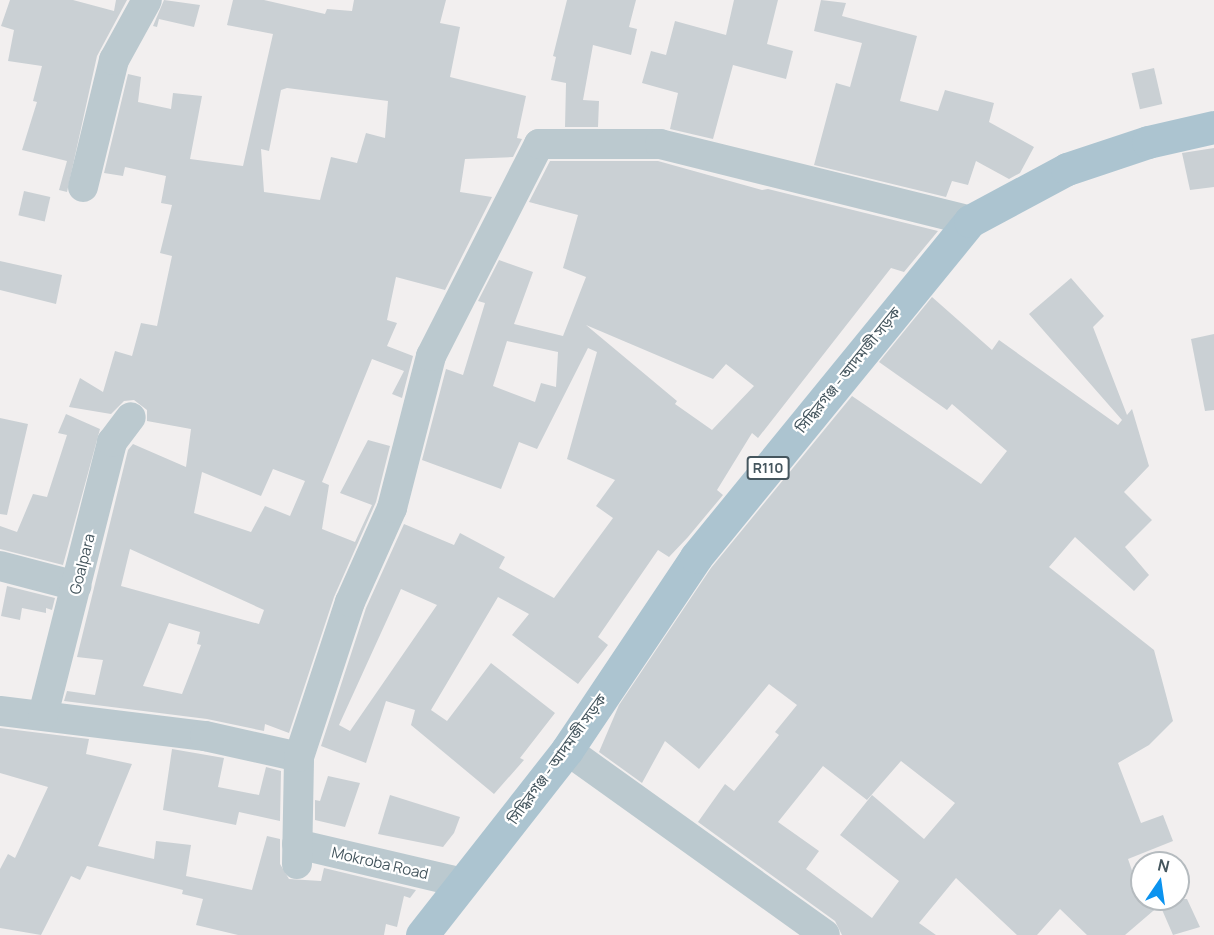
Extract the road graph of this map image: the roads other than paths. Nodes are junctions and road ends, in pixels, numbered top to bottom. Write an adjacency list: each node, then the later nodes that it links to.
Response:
1 (147, 0): 3 (street)
2 (1214, 127): 4 (main road, সিদ্ধিরগঞ্জ - আদমজী সড়ক / R110)
3 (84, 187)
4 (970, 221): 10 (main road, সিদ্ধিরগঞ্জ - আদমজী সড়ক / R110); 11 (street)
5 (131, 417): 7 (street, Goalpara)
6 (0, 566): 7 (street)
7 (76, 586): 9 (street, Goalpara)
8 (0, 711): 9 (street)
9 (44, 715): 11 (street)
10 (567, 750): 12 (main road, সিদ্ধিরগঞ্জ - আদমজী সড়ক / R110); 14 (street)
11 (299, 757): 12 (street, Mokroba Road)
12 (464, 883): 13 (main road, সিদ্ধিরগঞ্জ - আদমজী সড়ক / R110)
13 (422, 935)
14 (825, 935)

